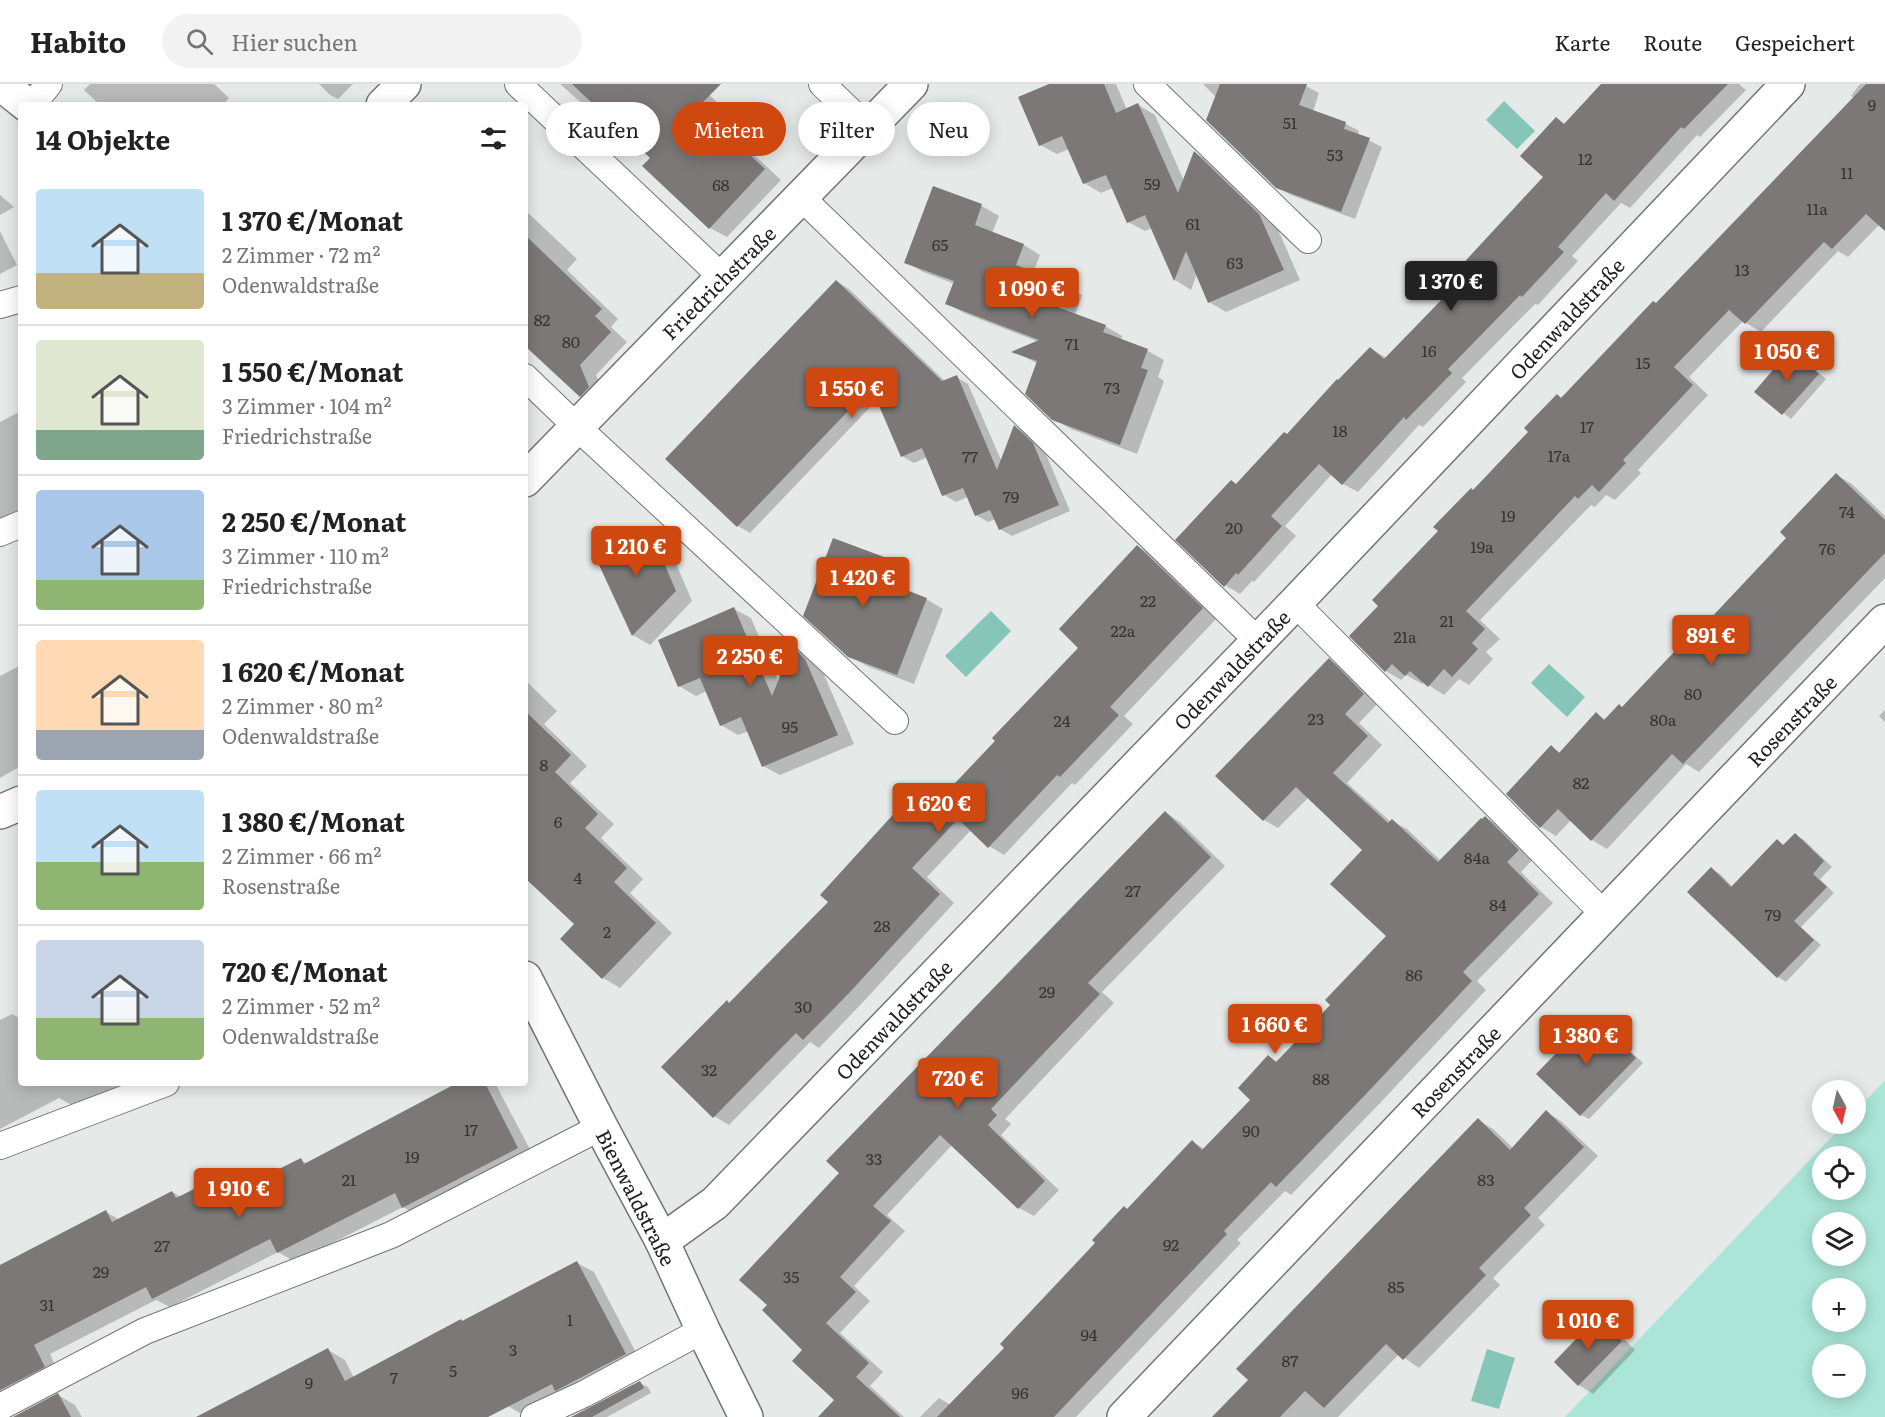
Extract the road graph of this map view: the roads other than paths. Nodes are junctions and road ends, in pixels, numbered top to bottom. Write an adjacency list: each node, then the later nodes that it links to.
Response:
1 (1, 84): 9 (street)
2 (49, 84): 10 (lane)
3 (404, 84): 11 (street)
4 (518, 84): 17 (lane)
5 (822, 84): 12 (lane)
6 (911, 84): 13 (street, Friedrichstraße)
7 (1147, 84): 16 (lane)
8 (1788, 84): 25 (street, Odenwaldstraße)
9 (23, 102)
10 (34, 102)
11 (386, 102)
12 (841, 102)
13 (893, 102)
14 (841, 156): 15 (street, Friedrichstraße)
15 (801, 197): 17 (street, Friedrichstraße); 27 (lane)
16 (1308, 240)
17 (722, 277): 21 (street, Friedrichstraße)
18 (18, 300): 19 (lane)
19 (0, 305)
20 (528, 380): 21 (lane)
21 (577, 427): 22 (street, Friedrichstraße); 28 (lane)
22 (528, 477)
23 (18, 525): 24 (lane)
24 (0, 533)
25 (1295, 603): 27 (street, Odenwaldstraße); 31 (lane)
26 (1885, 621): 31 (street, Rosenstraße)
27 (1258, 641): 36 (street, Odenwaldstraße)
28 (895, 721)
29 (18, 804): 30 (street)
30 (0, 812)
31 (1604, 914): 41 (street, Rosenstraße)
32 (528, 984): 34 (street, Bienwaldstraße)
33 (158, 1086): 35 (lane)
34 (601, 1127): 36 (street, Bienwaldstraße); 38 (lane)
35 (0, 1146)
36 (662, 1241): 37 (street, Bienwaldstraße)
37 (703, 1330): 39 (lane); 40 (street, Bienwaldstraße)
38 (0, 1407)
39 (534, 1417)
40 (746, 1417)
41 (1124, 1417)

